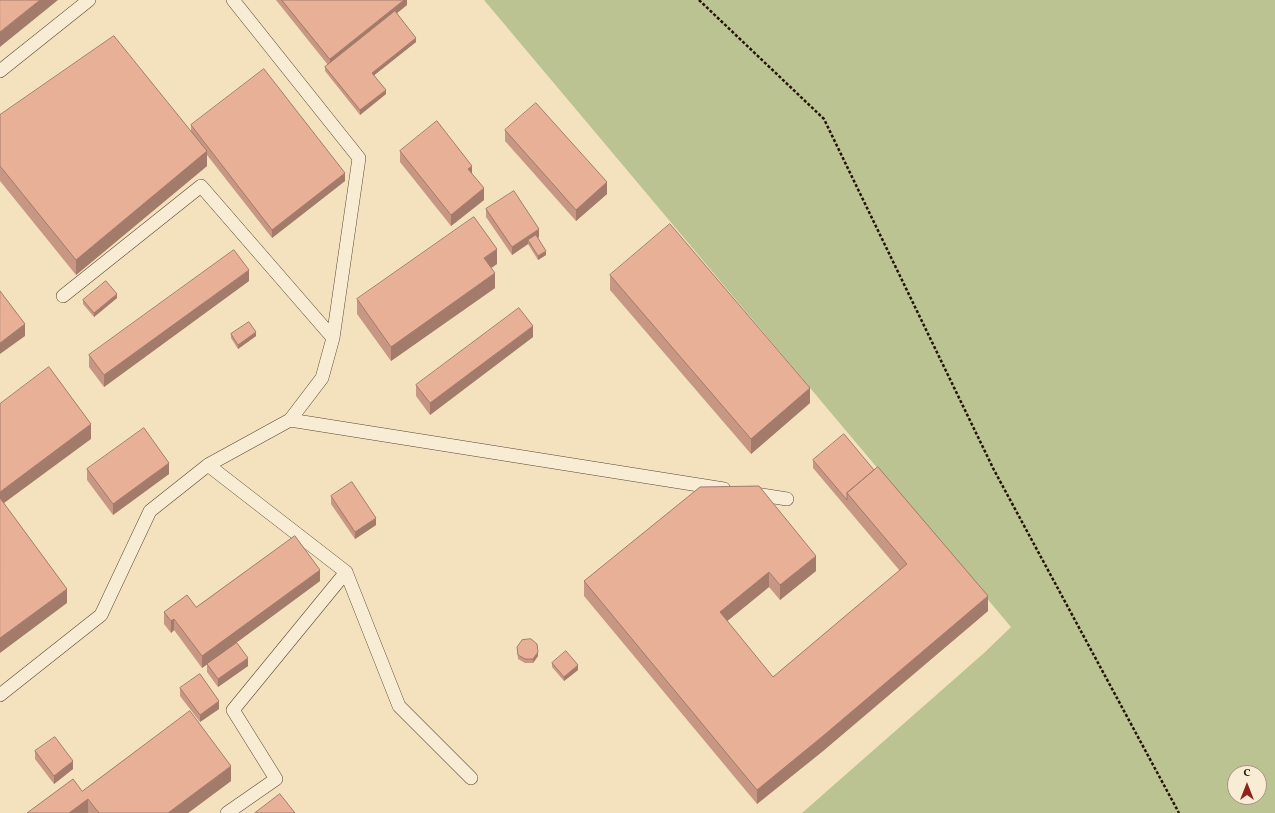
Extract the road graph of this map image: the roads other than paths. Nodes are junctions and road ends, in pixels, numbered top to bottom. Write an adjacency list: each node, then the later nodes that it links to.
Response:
1 (89, 0): 3 (lane)
2 (233, 0): 5 (lane)
3 (0, 70)
4 (63, 296): 5 (lane)
5 (333, 338): 6 (lane)
6 (290, 420): 7 (lane); 8 (lane)
7 (208, 465): 9 (lane); 10 (lane)
8 (787, 499)
9 (346, 572): 11 (lane); 12 (lane)
10 (0, 694)
11 (471, 778)
12 (227, 813)

